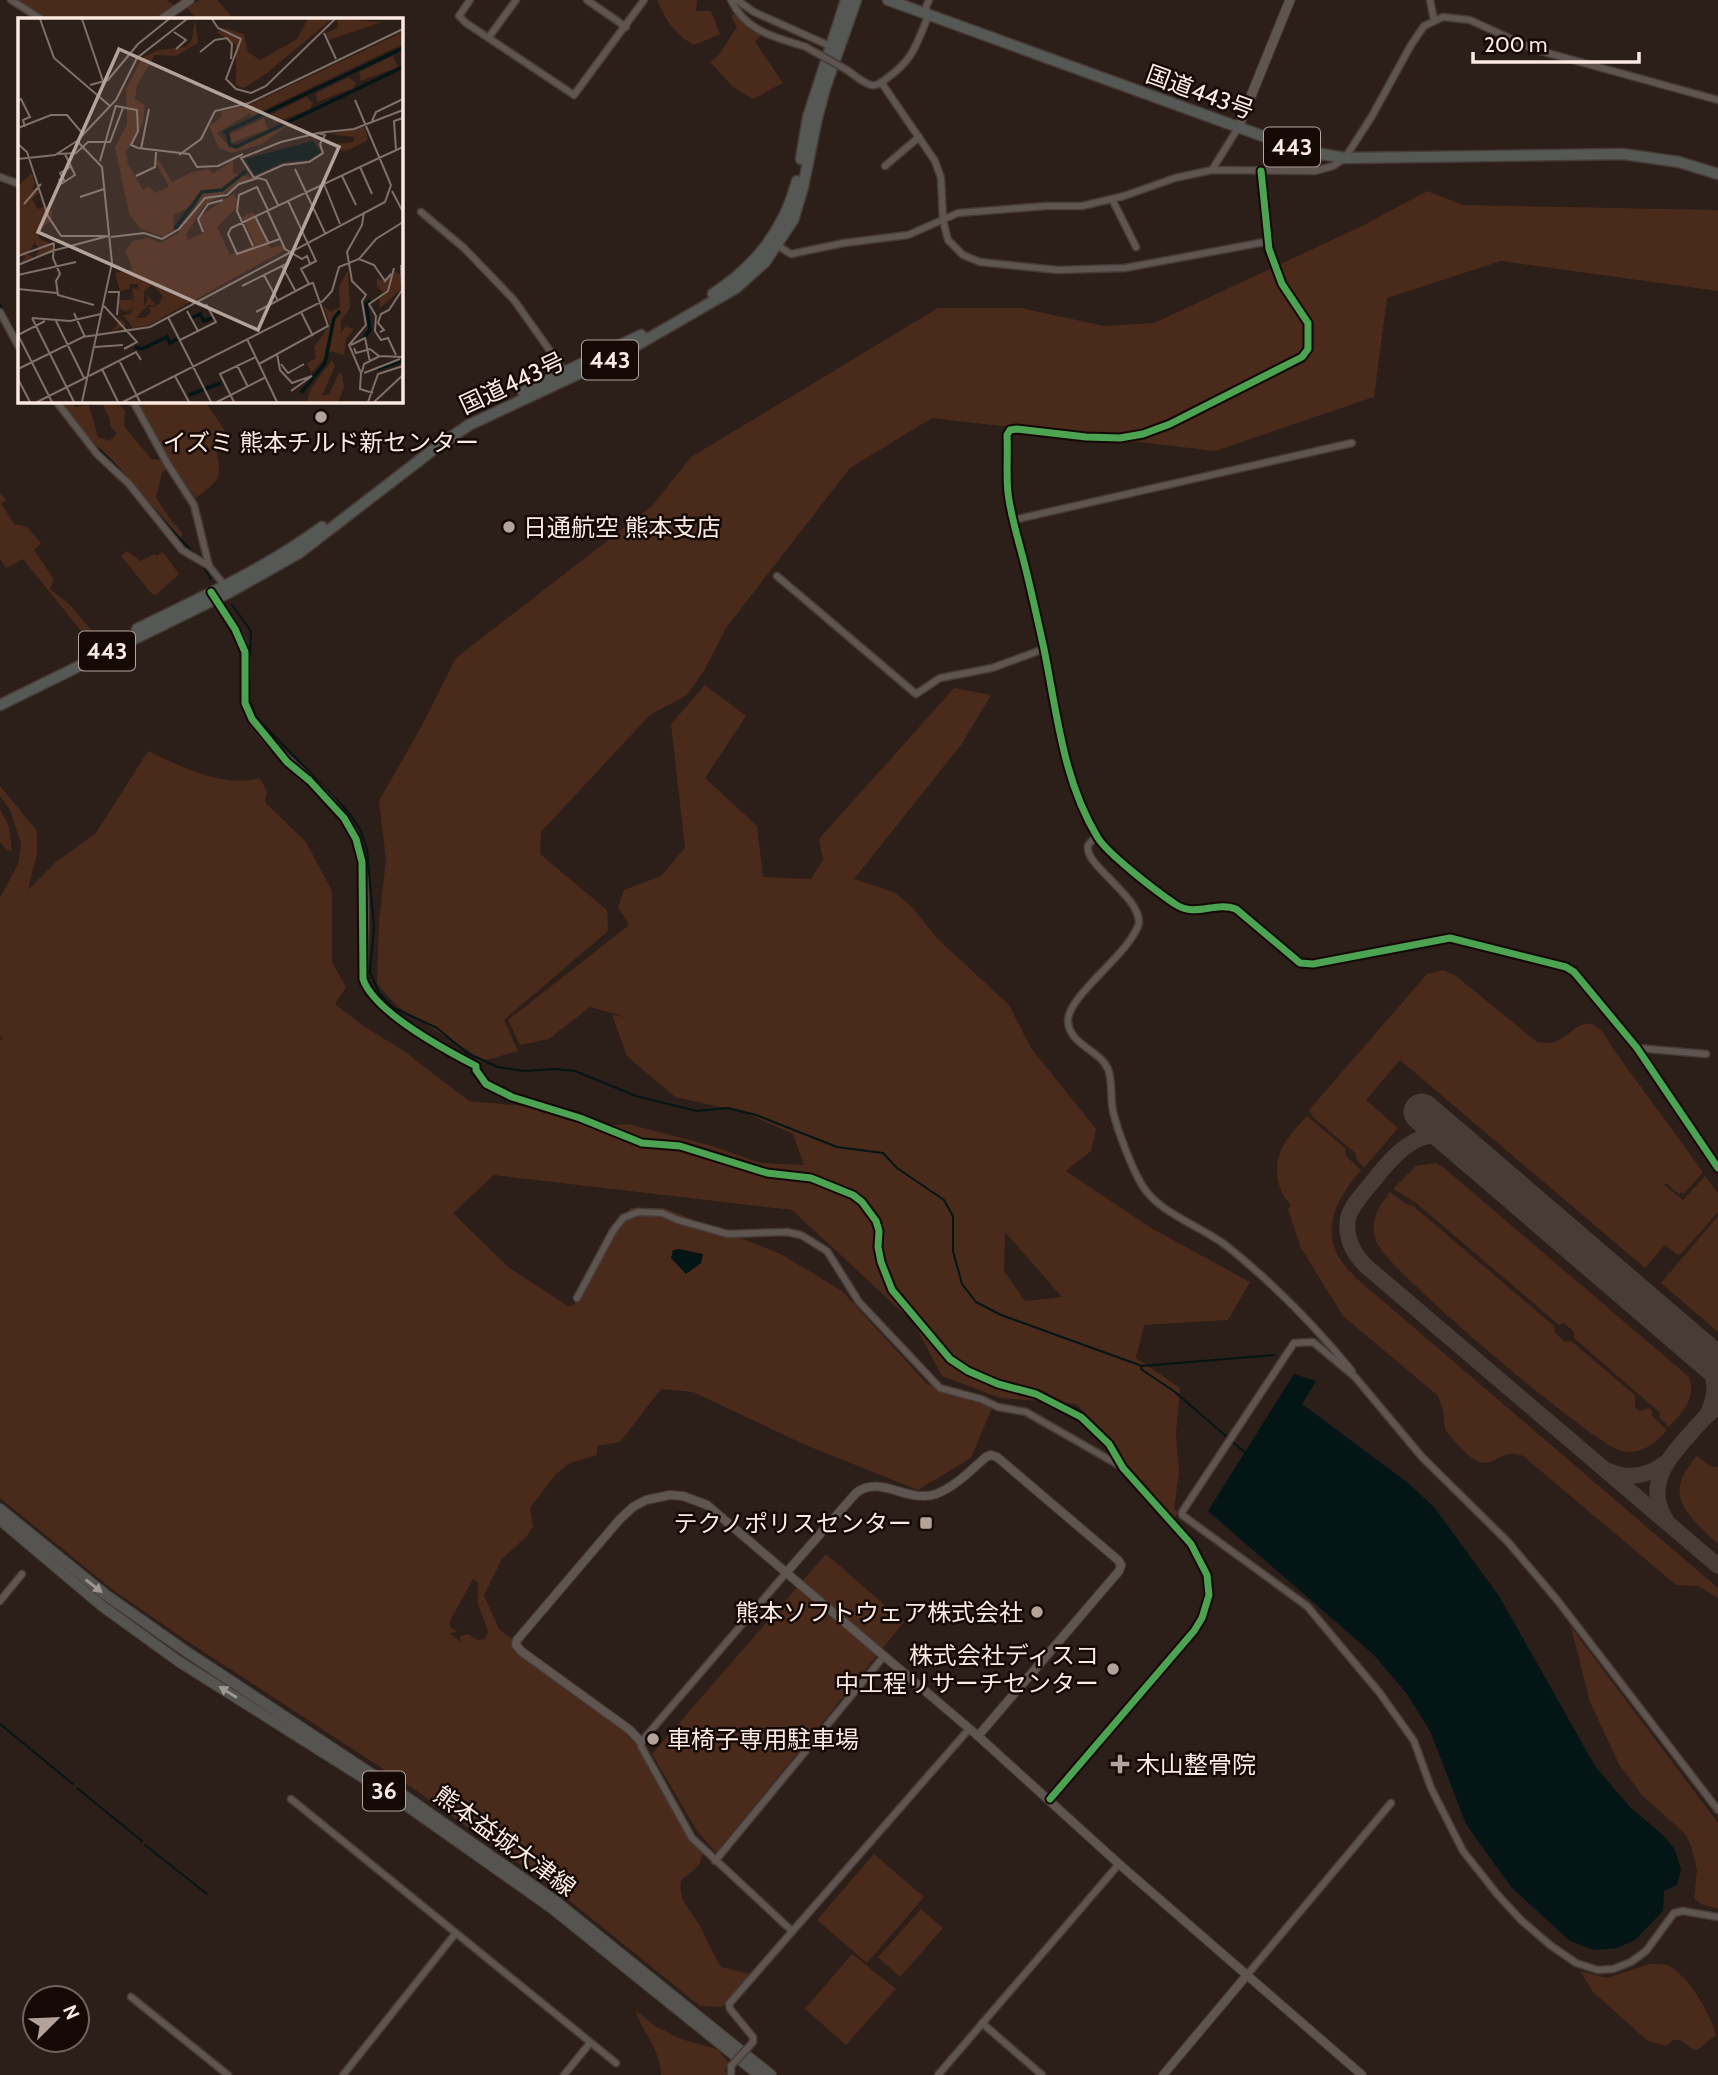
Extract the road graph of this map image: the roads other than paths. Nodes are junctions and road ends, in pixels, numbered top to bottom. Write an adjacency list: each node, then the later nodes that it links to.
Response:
1 (11, 0): 16 (street)
2 (190, 0): 17 (street)
3 (470, 0): 20 (street)
4 (516, 0): 20 (street)
5 (587, 0): 19 (street)
6 (644, 0): 19 (street)
7 (731, 0): 22 (street, bridge)
8 (737, 0): 21 (street)
9 (846, 0): 21 (highway, 国道443号 / 443)
10 (856, 0): 37 (highway, 国道443号 / 443)
11 (888, 0): 15 (highway, 国道443号 / 443)
12 (929, 0): 15 (street)
13 (1290, 0): 24 (main road)
14 (1430, 0): 18 (street)
15 (928, 14): 22 (street); 24 (highway, 国道443号 / 443)
16 (39, 18)
17 (163, 18)
18 (1434, 20): 23 (street); 26 (street)
19 (626, 27): 20 (street)
20 (489, 37)
21 (830, 46): 37 (highway, 国道443号 / 443)
22 (881, 82): 25 (street)
23 (1718, 100)
24 (1238, 128): 26 (highway, 国道443号 / 443); 28 (street)
25 (919, 137): 27 (street); 35 (street)
26 (1345, 158): 29 (street); 30 (highway, 国道443号 / 443)
27 (885, 166)
28 (1212, 170): 29 (street); 33 (street)
29 (1261, 171): 36 (street)
30 (1718, 174)
31 (0, 177): 32 (street)
32 (18, 184)
33 (1112, 199): 35 (street); 38 (street)
34 (421, 212): 41 (street)
35 (943, 220): 36 (street); 37 (street)
36 (1270, 241): 45 (street)
37 (774, 243): 41 (highway, 国道443号 / 443); 49 (highway, 国道443号 / 443)
38 (1136, 247)
39 (0, 312): 40 (street)
40 (18, 344)
41 (565, 372): 48 (highway, 国道443号 / 443)
42 (56, 402): 46 (street)
43 (134, 402): 46 (street)
44 (1352, 443): 45 (street)
45 (1013, 520): 50 (street)
46 (209, 566): 48 (street)
47 (776, 576): 50 (street)
48 (225, 586): 49 (highway, 国道443号 / 443)
49 (213, 596): 51 (highway, 国道443号 / 443); 52 (highway, 国道443号 / 443); 59 (street)
50 (1044, 649): 53 (street)
51 (0, 697)
52 (0, 705)
53 (1099, 840): 54 (street); 58 (street)
54 (1637, 1048): 55 (street); 56 (street)
55 (1706, 1054)
56 (1718, 1168)
57 (577, 1298): 59 (street)
58 (1422, 1457): 72 (street); 75 (street)
59 (1123, 1468): 70 (street)
60 (0, 1509): 88 (main road, 熊本益城大津線 / 36, one-way to 88)
61 (0, 1520): 87 (main road, 熊本益城大津線 / 36, one-way to 61)
62 (786, 1573): 65 (street); 67 (street); 68 (street); 68 (street)
63 (22, 1574): 64 (street)
64 (0, 1601)
65 (884, 1656): 66 (street); 73 (street)
66 (969, 1729): 67 (street); 76 (street)
67 (978, 1735): 70 (street)
68 (642, 1742): 73 (street)
69 (291, 1799): 77 (street)
70 (1049, 1799): 74 (street)
71 (1391, 1803): 78 (street)
72 (1718, 1810)
73 (715, 1861): 76 (street)
74 (1118, 1864): 78 (street); 80 (street)
75 (1718, 1917)
76 (792, 1931): 86 (street, bridge)
77 (455, 1934): 81 (street); 84 (street)
78 (1247, 1975): 91 (street); 92 (street)
79 (131, 1997): 83 (street)
80 (982, 2023): 89 (street); 90 (street)
81 (590, 2043): 82 (street); 85 (street)
82 (616, 2063)
83 (228, 2075)
84 (343, 2075)
85 (564, 2075)
86 (731, 2075)
87 (759, 2075)
88 (771, 2075)
89 (938, 2075)
90 (1042, 2075)
91 (1163, 2075)
92 (1362, 2075)

